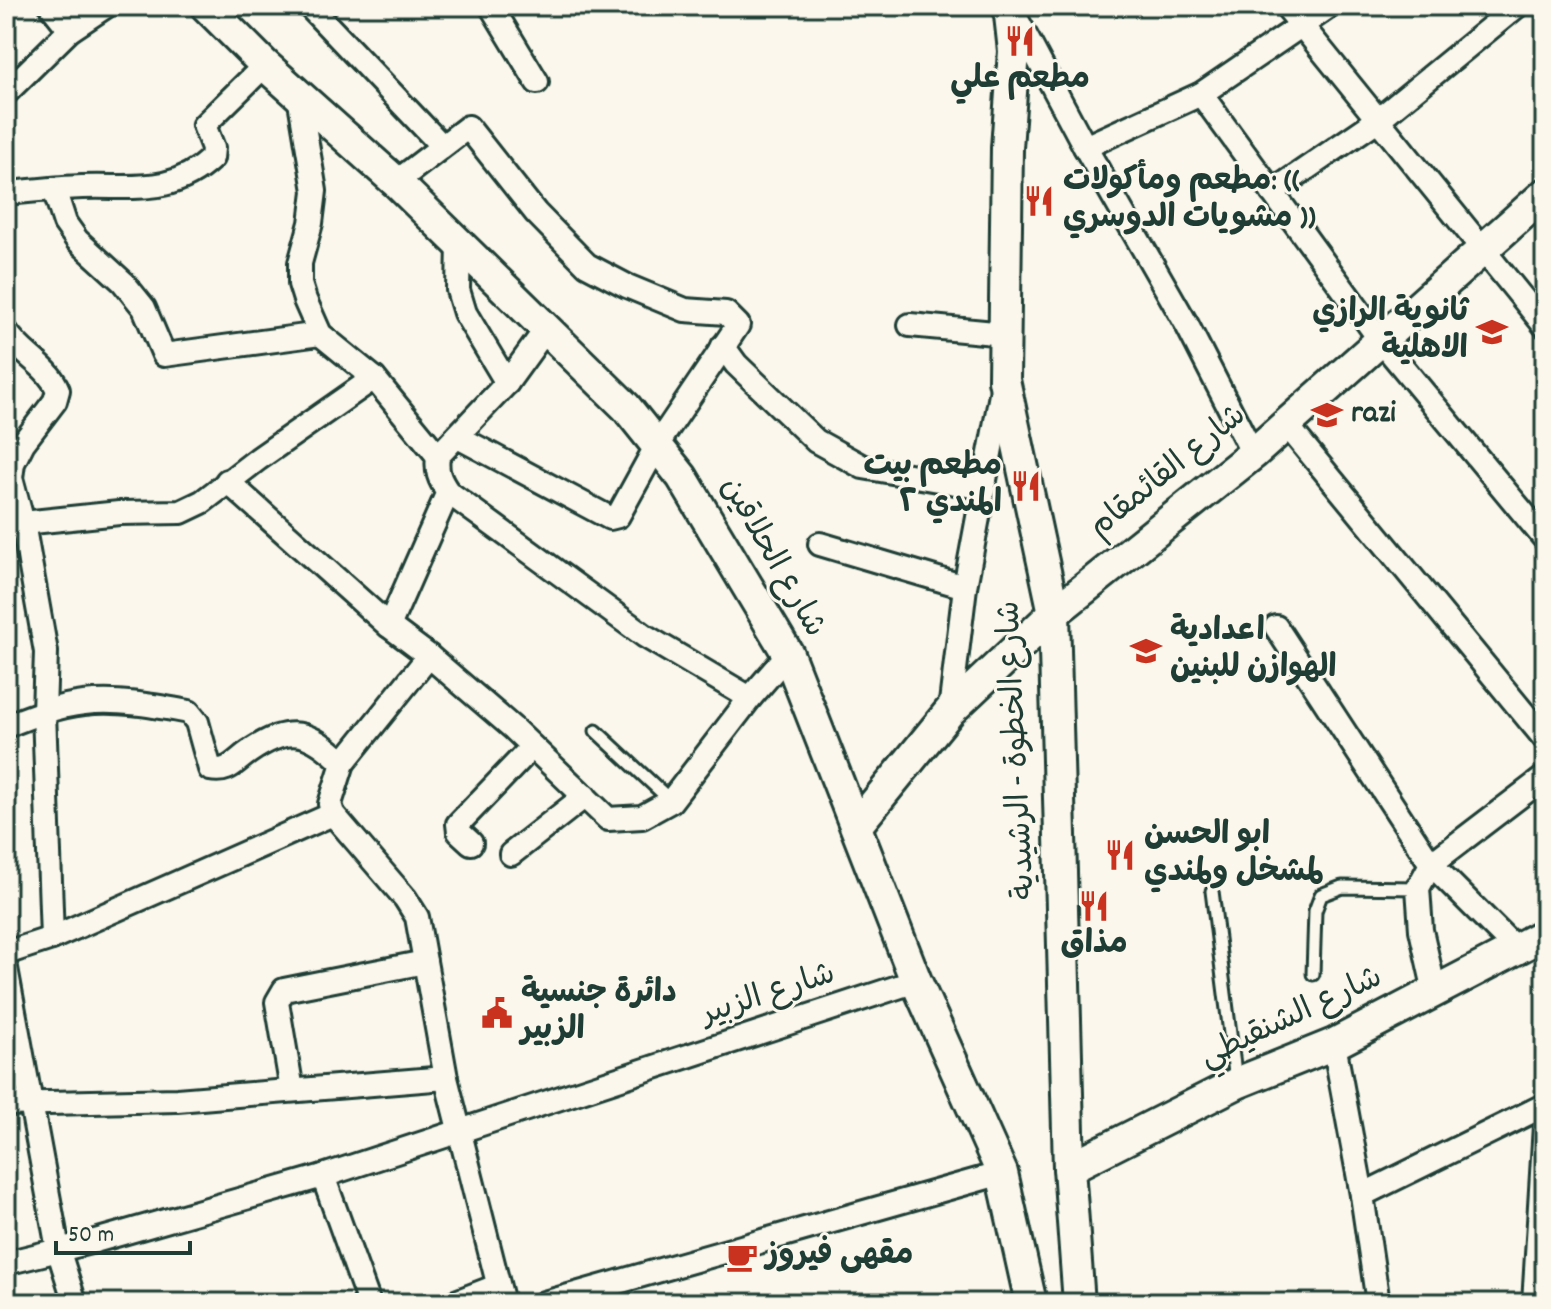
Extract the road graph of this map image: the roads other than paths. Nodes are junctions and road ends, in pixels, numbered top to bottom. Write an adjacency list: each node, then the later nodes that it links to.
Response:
1 (51, 6): 11 (street)
2 (106, 6): 11 (street)
3 (206, 6): 12 (main road, شارع الحلاقين)
4 (309, 6): 18 (street)
5 (491, 6): 13 (street)
6 (1010, 6): 19 (street); 32 (main road, شارع الخطوة - الرشيدية)
7 (1286, 6): 10 (street)
8 (1330, 6): 10 (street)
9 (1517, 6): 17 (street)
10 (1303, 24): 15 (street); 17 (street)
11 (70, 30): 14 (street)
12 (265, 65): 16 (main road, شارع الحلاقين); 21 (street)
13 (537, 82)
14 (6, 93)
15 (1201, 94): 19 (street); 22 (street)
16 (299, 96): 20 (main road, شارع الحلاقين); 31 (street)
17 (1379, 119): 22 (street); 26 (street)
18 (441, 145): 20 (street); 34 (street)
19 (1085, 147): 41 (street)
20 (396, 182): 25 (main road, شارع الحلاقين)
21 (54, 189): 23 (street); 31 (street)
22 (1272, 192): 33 (street)
23 (6, 193)
24 (1545, 194): 26 (main road, شارع القائمقام)
25 (459, 243): 29 (main road, شارع الحلاقين); 37 (street)
26 (1484, 249): 28 (street); 33 (main road, شارع القائمقام)
27 (910, 325): 32 (street)
28 (1545, 326)
29 (546, 329): 37 (street); 40 (main road, شارع الحلاقين)
30 (6, 331): 46 (street)
31 (320, 334): 35 (street)
32 (1005, 334): 36 (main road, شارع الخطوة - الرشيدية)
33 (1381, 341): 38 (main road, شارع القائمقام); 48 (street)
34 (723, 346): 40 (street); 44 (street)
35 (374, 378): 42 (street); 43 (street)
36 (1004, 380): 44 (street); 51 (main road, شارع الخطوة - الرشيدية)
37 (507, 383): 39 (street)
38 (1286, 424): 41 (main road, شارع القائمقام); 61 (street)
39 (458, 437): 40 (street); 42 (street)
40 (657, 445): 54 (main road, شارع الحلاقين)
41 (1253, 454): 51 (main road, شارع القائمقام)
42 (438, 456): 45 (street)
43 (227, 481): 47 (street); 52 (street)
44 (984, 488): 50 (street)
45 (448, 492): 52 (street); 56 (street)
46 (11, 496): 47 (street)
47 (23, 523): 58 (street)
48 (1545, 539)
49 (820, 544): 50 (street)
50 (965, 587): 57 (street)
51 (1054, 613): 57 (main road, شارع القائمقام); 92 (main road, شارع الخطوة - الرشيدية)
52 (389, 626): 55 (street)
53 (1276, 627): 71 (street)
54 (788, 654): 56 (street); 68 (main road, شارع الحلاقين)
55 (429, 656): 62 (street); 63 (street)
56 (750, 698): 66 (street)
57 (950, 711): 68 (main road, شارع القائمقام)
58 (44, 712): 59 (street); 63 (street); 75 (street)
59 (6, 726)
60 (596, 731): 66 (lane)
61 (1545, 739)
62 (532, 747): 65 (street); 69 (street)
63 (343, 763): 67 (street)
64 (1545, 777): 71 (street)
65 (585, 796): 66 (street); 70 (street)
66 (671, 801)
67 (333, 814): 75 (street); 78 (street)
68 (857, 825): 81 (main road, شارع الحلاقين)
69 (471, 843)
70 (511, 854)
71 (1431, 864): 72 (street); 76 (street)
72 (1418, 888): 80 (lane); 82 (street)
73 (1212, 891): 85 (lane)
74 (1545, 934): 76 (main road, شارع الشنقيطي)
75 (52, 938): 77 (street)
76 (1516, 949): 82 (main road, شارع الشنقيطي)
77 (6, 953)
78 (425, 962): 84 (street); 86 (street)
79 (6, 968): 87 (street)
80 (1313, 974)
81 (916, 981): 91 (street, شارع الزبير); 93 (main road, شارع الحلاقين)
82 (1435, 992): 83 (main road, شارع الشنقيطي)
83 (1334, 1044): 85 (main road, شارع الشنقيطي); 95 (street)
84 (446, 1078): 86 (street); 91 (street)
85 (1237, 1083): 92 (main road, شارع الشنقيطي)
86 (292, 1090): 87 (street)
87 (31, 1102): 88 (street); 96 (street)
88 (6, 1104)
89 (1545, 1105): 95 (street)
90 (1545, 1125): 106 (street)
91 (458, 1131): 94 (street, شارع الزبير); 98 (street)
92 (1069, 1168): 104 (main road, شارع الخطوة - الرشيدية)
93 (1002, 1173): 102 (street); 103 (main road, شارع الحلاقين)
94 (323, 1176): 96 (street, شارع الزبير); 100 (street)
95 (1362, 1195): 105 (street)
96 (58, 1249): 97 (street, شارع الزبير); 99 (street)
97 (6, 1263)
98 (500, 1294): 101 (street)
99 (75, 1303)
100 (369, 1303)
101 (453, 1303)
102 (544, 1303)
103 (1031, 1303)
104 (1079, 1303)
105 (1378, 1303)
106 (1534, 1303)

